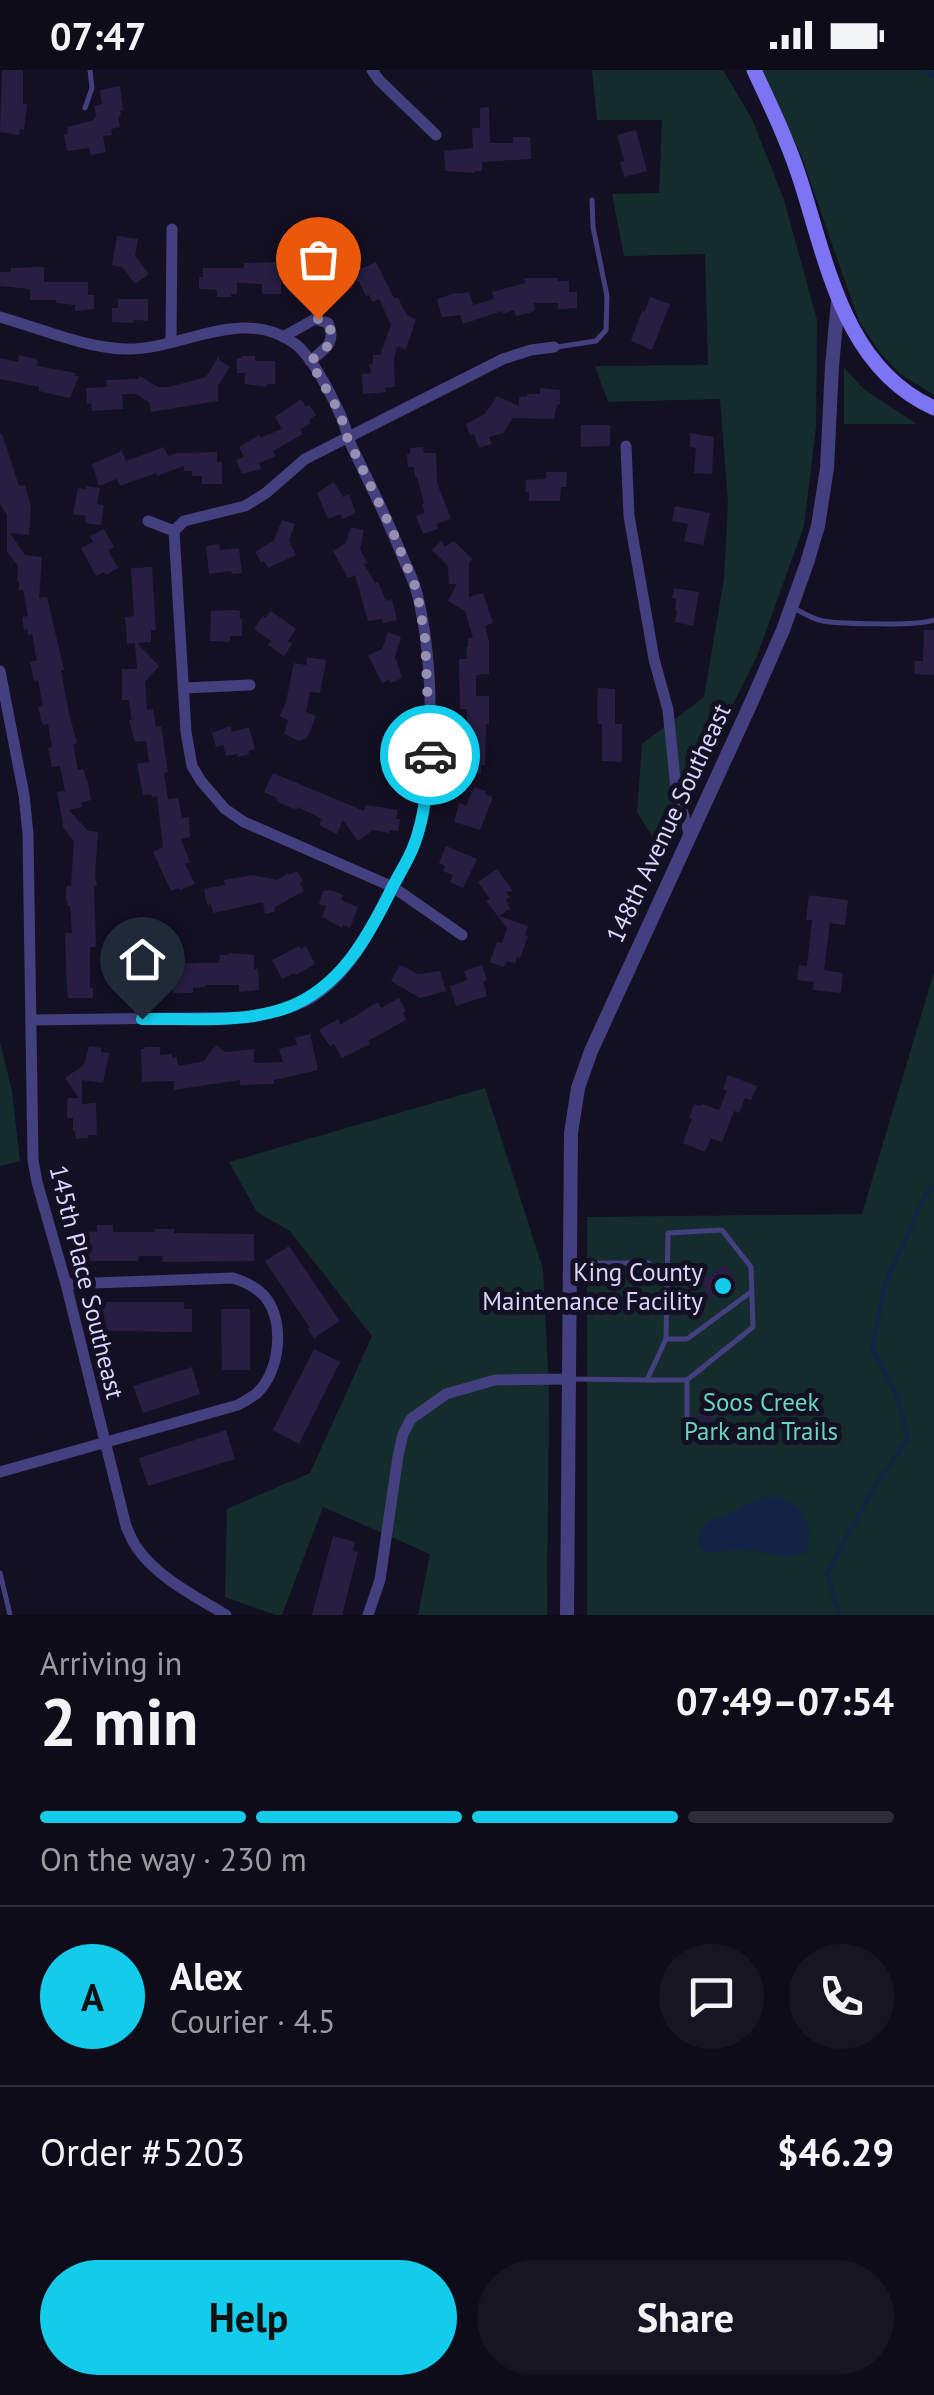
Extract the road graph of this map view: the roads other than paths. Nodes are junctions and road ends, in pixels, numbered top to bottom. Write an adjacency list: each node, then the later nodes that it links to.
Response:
1 (90, 70): 4 (lane)
2 (372, 70): 5 (street)
3 (754, 70): 8 (main road, 148th Avenue Southeast)
4 (84, 108)
5 (436, 136)
6 (592, 200): 12 (lane)
7 (172, 228): 11 (street)
8 (838, 301): 14 (main road); 19 (street, 148th Avenue Southeast)
9 (0, 317): 11 (street)
10 (284, 336): 11 (street); 13 (street); 13 (street)
11 (171, 342)
12 (554, 347): 15 (street)
13 (310, 361): 15 (street)
14 (934, 408)
15 (347, 437): 18 (street); 25 (street)
16 (626, 446): 24 (street)
17 (148, 520): 18 (street)
18 (174, 531): 23 (street)
19 (791, 607): 20 (lane); 24 (street, 148th Avenue Southeast)
20 (934, 620)
21 (0, 671): 27 (street, 145th Place Southeast)
22 (250, 685): 23 (street)
23 (184, 688): 25 (street)
24 (690, 834): 28 (street, 148th Avenue Southeast)
25 (393, 887): 26 (street); 27 (street)
26 (462, 935)
27 (31, 1020): 30 (street, 145th Place Southeast)
28 (570, 1263): 29 (lane); 33 (street, 148th Avenue Southeast)
29 (649, 1263)
30 (66, 1284): 37 (street, 145th Place Southeast); 37 (street)
31 (752, 1292): 32 (lane); 32 (lane); 35 (lane)
32 (666, 1339): 34 (lane)
33 (568, 1379): 34 (lane); 42 (street); 43 (street, 148th Avenue Southeast)
34 (647, 1380): 35 (lane)
35 (688, 1380): 36 (lane)
36 (688, 1416)
37 (104, 1444): 38 (street); 41 (street, 145th Place Southeast)
38 (0, 1472)
39 (0, 1573): 40 (lane)
40 (10, 1615)
41 (226, 1615)
42 (368, 1615)
43 (568, 1615)

